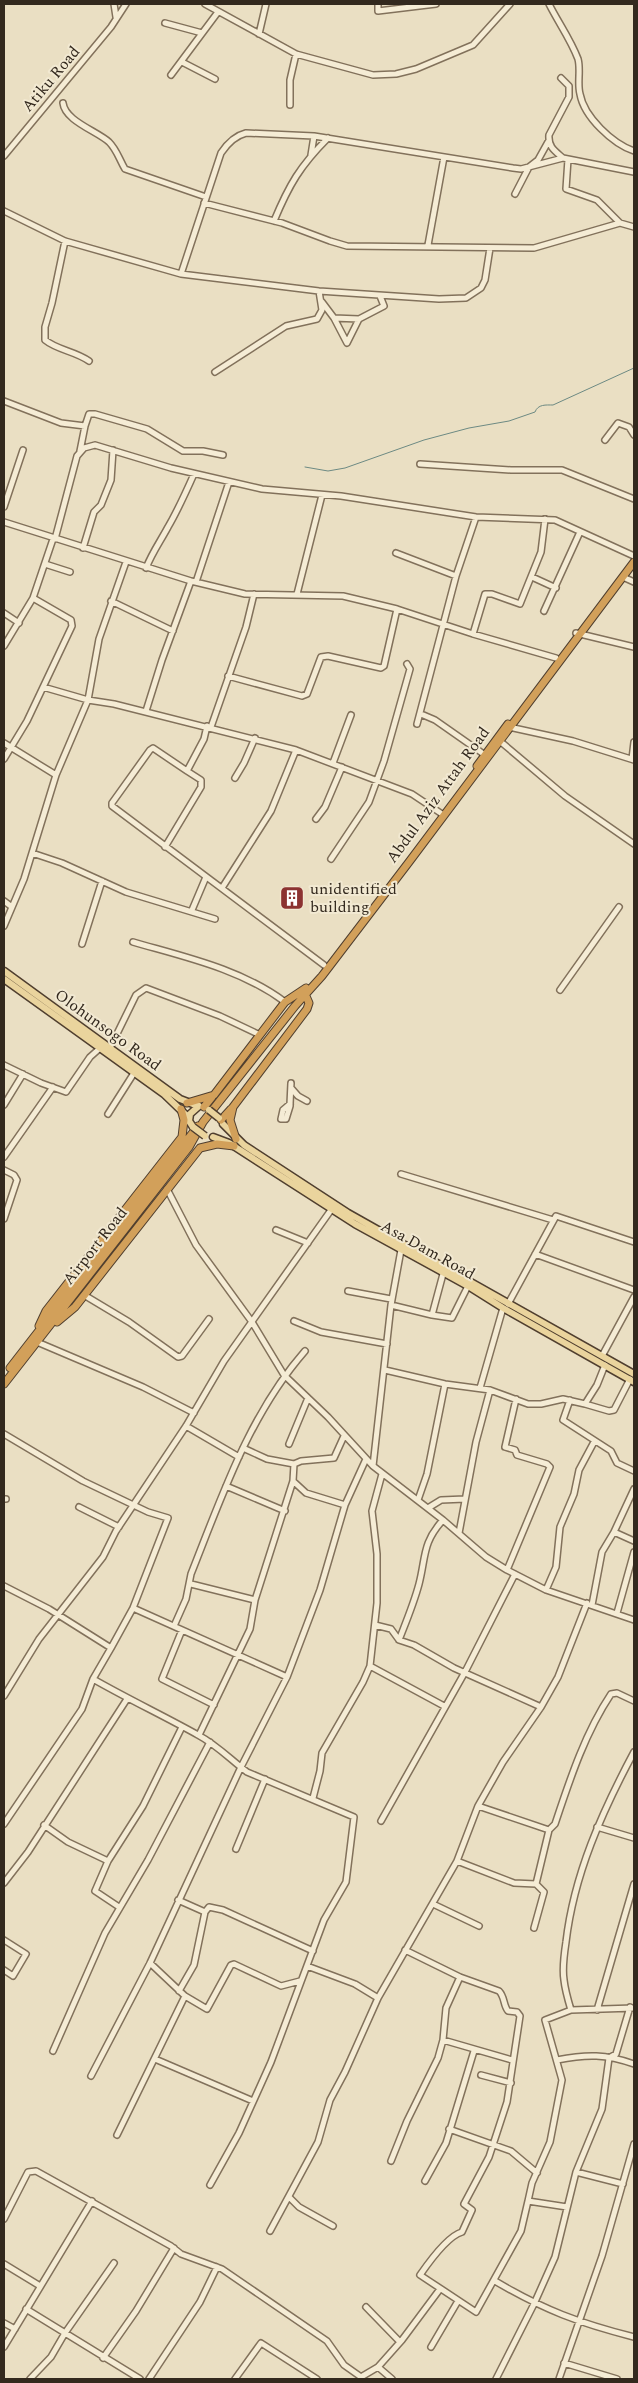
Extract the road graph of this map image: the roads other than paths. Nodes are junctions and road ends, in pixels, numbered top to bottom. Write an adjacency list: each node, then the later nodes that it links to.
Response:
1 (114, 4): 10 (street)
2 (126, 4): 10 (street, Atiku Road)
3 (205, 4): 9 (street)
4 (266, 4): 13 (street)
5 (378, 4): 6 (street)
6 (436, 4)
7 (510, 4): 14 (street)
8 (549, 4): 24 (street)
9 (218, 12): 12 (street); 13 (street)
10 (116, 18): 25 (street, Atiku Road)
11 (165, 23): 12 (street)
12 (202, 33): 15 (street)
13 (259, 34): 14 (street)
14 (296, 54): 20 (street)
15 (182, 62): 16 (street); 18 (street)
16 (171, 75)
17 (561, 78): 23 (street)
18 (215, 79)
19 (63, 103): 32 (street)
20 (290, 105)
21 (314, 136): 22 (street); 26 (street); 32 (street)
22 (328, 138): 26 (street); 27 (street)
23 (548, 142): 28 (street); 29 (street)
24 (634, 151)
25 (4, 156)
26 (311, 156): 35 (street)
27 (444, 157): 29 (street); 39 (street)
28 (566, 159): 29 (street); 30 (street); 36 (street)
29 (528, 167): 31 (street)
30 (634, 172)
31 (515, 194)
32 (206, 197): 33 (street)
33 (204, 204): 35 (street); 41 (street)
34 (4, 211): 38 (street)
35 (274, 221): 39 (street)
36 (620, 223): 37 (street); 40 (street)
37 (634, 227)
38 (65, 241): 41 (street); 47 (street)
39 (428, 245): 40 (street)
40 (490, 248): 43 (street)
41 (181, 274): 42 (street)
42 (319, 291): 43 (street); 44 (street)
43 (380, 296): 46 (street)
44 (322, 302): 45 (street); 48 (street)
45 (334, 318): 46 (street); 46 (street)
46 (359, 319)
47 (89, 361)
48 (215, 372)
49 (4, 401): 50 (street)
50 (85, 426): 55 (street); 56 (street)
51 (634, 435): 52 (street)
52 (605, 440)
53 (23, 450): 62 (street)
54 (113, 450): 55 (street); 58 (street); 68 (street)
55 (80, 451): 67 (street)
56 (223, 455)
57 (420, 464): 61 (street)
58 (194, 474): 59 (street); 74 (street)
59 (229, 482): 60 (street); 79 (street)
60 (322, 495): 63 (street); 83 (street)
61 (634, 499)
62 (4, 507)
63 (476, 517): 64 (street); 76 (street)
64 (545, 519): 66 (street); 77 (street)
65 (4, 522): 67 (street)
66 (580, 532): 70 (street); 81 (street)
67 (54, 539): 68 (street); 73 (street)
68 (83, 548): 71 (street)
69 (396, 553): 76 (street)
70 (634, 556): 93 (highway, Abdul Aziz Attah Road)
71 (126, 562): 74 (street); 85 (street)
72 (634, 562): 78 (highway, Abdul Aziz Attah Road)
73 (45, 564): 75 (street); 84 (street)
74 (146, 568): 79 (street)
75 (70, 572)
76 (456, 576): 90 (street)
77 (532, 577): 81 (street); 92 (street)
78 (623, 577): 80 (street); 93 (highway, Abdul Aziz Attah Road)
79 (194, 582): 82 (street); 91 (street)
80 (634, 582)
81 (556, 588): 87 (street)
82 (254, 594): 83 (street); 98 (street)
83 (297, 594): 86 (street)
84 (33, 598): 89 (street); 99 (street)
85 (111, 601): 91 (street); 100 (street)
86 (397, 609): 90 (street); 98 (street)
87 (544, 611)
88 (4, 613): 89 (street)
89 (19, 623): 94 (street)
90 (443, 625): 92 (street); 102 (street)
91 (173, 631): 101 (street)
92 (473, 634): 96 (street)
93 (578, 634): 95 (street); 96 (highway, Abdul Aziz Attah Road); 106 (highway, Abdul Aziz Attah Road)
94 (4, 646)
95 (634, 647)
96 (556, 658): 106 (highway, Abdul Aziz Attah Road)
97 (406, 664): 121 (street)
98 (228, 676): 105 (street)
99 (43, 687): 100 (street); 111 (street)
100 (88, 700): 101 (street); 119 (street)
101 (146, 712): 105 (street)
102 (421, 714): 104 (street); 113 (street)
103 (351, 715): 116 (street)
104 (417, 724)
105 (209, 726): 107 (street); 118 (street)
106 (508, 727): 108 (highway, Abdul Aziz Attah Road); 113 (highway, Abdul Aziz Attah Road); 115 (street)
107 (255, 738): 112 (street); 120 (street)
108 (500, 742): 124 (street); 143 (highway, Abdul Aziz Attah Road)
109 (634, 742): 115 (street)
110 (4, 744): 111 (street)
111 (11, 748): 114 (street); 119 (street)
112 (296, 750): 116 (street); 130 (street)
113 (485, 755): 122 (highway, Abdul Aziz Attah Road)
114 (4, 759)
115 (633, 759)
116 (334, 763): 117 (street)
117 (342, 767): 121 (street); 123 (street)
118 (187, 771): 125 (street); 125 (street)
119 (56, 775): 126 (street)
120 (235, 778)
121 (378, 780): 122 (street); 127 (street)
122 (442, 814): 139 (highway, Abdul Aziz Attah Road)
123 (316, 819)
124 (634, 844)
125 (165, 847): 128 (street)
126 (32, 853): 129 (street); 132 (street)
127 (331, 859)
128 (206, 877): 130 (street); 134 (street)
129 (102, 881): 134 (street); 138 (street)
130 (222, 888): 139 (street)
131 (4, 901): 132 (street)
132 (12, 907): 136 (street)
133 (619, 907): 142 (street)
134 (192, 910): 135 (street)
135 (215, 918)
136 (4, 926)
137 (133, 942): 144 (street)
138 (82, 944)
139 (324, 965): 143 (highway, Abdul Aziz Attah Road)
140 (4, 971): 145 (main road, Olohunsogo Road)
141 (4, 979): 145 (main road, Olohunsogo Road)
142 (560, 990)
143 (305, 991): 144 (highway); 158 (highway); 162 (highway, Abdul Aziz Attah Road)
144 (284, 1002): 146 (highway)
145 (46, 1006): 147 (main road, Olohunsogo Road); 148 (main road, Olohunsogo Road)
146 (260, 1035): 147 (street); 153 (highway)
147 (110, 1048): 155 (main road, Olohunsogo Road)
148 (99, 1049): 150 (main road, Olohunsogo Road); 152 (street)
149 (4, 1065): 151 (street)
150 (134, 1072): 160 (main road, Olohunsogo Road); 161 (street)
151 (23, 1074): 152 (street); 156 (street)
152 (53, 1087): 169 (street)
153 (214, 1095): 155 (highway); 159 (highway)
154 (307, 1100): 157 (street)
155 (187, 1103): 159 (main road, Olohunsogo Road)
156 (4, 1104)
157 (290, 1104)
158 (233, 1107): 163 (highway); 167 (highway)
159 (204, 1108): 163 (main road, Asa Dam Road, bridge); 164 (main road)
160 (181, 1109): 164 (main road, Olohunsogo Road); 165 (highway)
161 (108, 1114)
162 (204, 1120): 194 (highway, Airport Road)
163 (221, 1121): 166 (main road); 167 (main road, Asa Dam Road)
164 (191, 1123): 165 (highway); 166 (main road, Olohunsogo Road, bridge)
165 (184, 1133): 194 (highway)
166 (208, 1136): 167 (main road, Asa Dam Road); 168 (highway)
167 (235, 1143): 168 (highway); 173 (main road, Asa Dam Road); 183 (main road, Asa Dam Road)
168 (200, 1148): 172 (highway)
169 (4, 1158)
170 (4, 1170): 174 (street)
171 (400, 1174): 175 (street)
172 (167, 1188): 186 (highway); 193 (street)
173 (331, 1210): 178 (street); 179 (main road, Asa Dam Road)
174 (4, 1219)
175 (553, 1220): 177 (street); 180 (street)
176 (276, 1230): 178 (street)
177 (634, 1242)
178 (308, 1243): 193 (street)
179 (401, 1250): 181 (main road, Asa Dam Road); 188 (street)
180 (535, 1254): 184 (street); 189 (street)
181 (443, 1274): 182 (main road, Asa Dam Road); 190 (street)
182 (468, 1286): 183 (main road, Asa Dam Road); 190 (street)
183 (479, 1290): 189 (main road, Asa Dam Road)
184 (634, 1290)
185 (348, 1291): 188 (street)
186 (84, 1295): 191 (street); 194 (highway)
187 (634, 1297): 198 (street)
188 (391, 1302): 190 (street); 196 (street)
189 (506, 1306): 198 (main road, Asa Dam Road); 199 (main road, Asa Dam Road); 206 (street)
190 (432, 1315)
191 (209, 1319)
192 (294, 1321): 196 (street)
193 (252, 1322): 201 (street); 212 (street)
194 (40, 1334): 195 (highway, Airport Road); 202 (highway, Airport Road)
195 (37, 1342): 204 (highway, Airport Road); 212 (street)
196 (387, 1344): 200 (street)
197 (305, 1350): 201 (street)
198 (602, 1356): 203 (main road, Asa Dam Road)
199 (605, 1365): 203 (main road, Asa Dam Road); 211 (street)
200 (385, 1370): 205 (street); 222 (street)
201 (284, 1375): 208 (street); 218 (street)
202 (4, 1376)
203 (633, 1378): 211 (street)
204 (4, 1384)
205 (445, 1384): 206 (street); 229 (street)
206 (480, 1388): 207 (street)
207 (490, 1390): 209 (street); 228 (street)
208 (308, 1398): 215 (street); 217 (street)
209 (516, 1399): 210 (street); 242 (street)
210 (570, 1400): 211 (street); 216 (street)
211 (585, 1404)
212 (194, 1413): 213 (street)
213 (186, 1426): 219 (street); 231 (street)
214 (4, 1434): 231 (street)
215 (344, 1436): 220 (street); 221 (street)
216 (594, 1442): 223 (street); 246 (street)
217 (289, 1444)
218 (243, 1448): 219 (street); 221 (street)
219 (239, 1457): 226 (street)
220 (366, 1460): 222 (street); 232 (street)
221 (294, 1464): 225 (street)
222 (373, 1466): 224 (street)
223 (634, 1471)
224 (382, 1474): 229 (street); 253 (street)
225 (293, 1481): 232 (street); 235 (street)
226 (226, 1486): 235 (street); 244 (street)
227 (634, 1489): 230 (street)
228 (465, 1499): 234 (street); 239 (street)
229 (418, 1500): 234 (street)
230 (633, 1500): 238 (street)
231 (134, 1504): 237 (street); 249 (street)
232 (345, 1505): 261 (street)
233 (79, 1507): 237 (street)
234 (428, 1508): 236 (street)
235 (286, 1511): 247 (street)
236 (443, 1520): 239 (street); 256 (street)
237 (119, 1527): 251 (street)
238 (614, 1532): 240 (street); 248 (street)
239 (459, 1533): 242 (street)
240 (634, 1541)
241 (634, 1552): 250 (street)
242 (507, 1570): 243 (street)
243 (515, 1574): 246 (street); 260 (street)
244 (191, 1584): 247 (street); 254 (street)
245 (4, 1586): 251 (street)
246 (546, 1590): 248 (street)
247 (255, 1600): 258 (street)
248 (590, 1604): 250 (street); 268 (street)
249 (133, 1608): 254 (street); 257 (street)
250 (617, 1613): 252 (street)
251 (59, 1615): 257 (street); 263 (street)
252 (634, 1620)
253 (376, 1625): 256 (street); 259 (street)
254 (174, 1626): 255 (street)
255 (182, 1630): 258 (street); 266 (street)
256 (399, 1640): 260 (street)
257 (111, 1648): 262 (street)
258 (238, 1654): 261 (street); 266 (street)
259 (370, 1666): 267 (street); 275 (street)
260 (465, 1672): 267 (street); 268 (street)
261 (287, 1677): 273 (street)
262 (93, 1679): 264 (street); 278 (street)
263 (4, 1695)
264 (127, 1699): 269 (street); 279 (street)
265 (634, 1701): 281 (street)
266 (214, 1705): 270 (street)
267 (444, 1706): 277 (street)
268 (540, 1707): 276 (street)
269 (182, 1727): 270 (street); 284 (street)
270 (199, 1735): 271 (street)
271 (210, 1742): 273 (street); 291 (street)
272 (634, 1752): 280 (street)
273 (241, 1767): 274 (street); 289 (street)
274 (265, 1779): 275 (street); 283 (street)
275 (313, 1798): 297 (street)
276 (478, 1806): 281 (street); 285 (street)
277 (380, 1821)
278 (4, 1824)
279 (44, 1825): 284 (street); 286 (street)
280 (597, 1827): 282 (street); 307 (street)
281 (549, 1830): 287 (street)
282 (634, 1838)
283 (236, 1849)
284 (108, 1861): 291 (street)
285 (456, 1861): 287 (street); 290 (street)
286 (4, 1884)
287 (536, 1884): 294 (street)
288 (634, 1884): 308 (street)
289 (178, 1900): 292 (street); 298 (street)
290 (433, 1904): 293 (street); 296 (street)
291 (119, 1906): 310 (street)
292 (205, 1912): 297 (street); 303 (street)
293 (479, 1926)
294 (534, 1928)
295 (4, 1940): 300 (street)
296 (406, 1950): 301 (street); 305 (street)
297 (313, 1951): 299 (street)
298 (150, 1963): 303 (street); 318 (street)
299 (307, 1966): 302 (street); 305 (street)
300 (4, 1970)
301 (460, 1977): 309 (street); 314 (street)
302 (300, 1981): 304 (street); 320 (street)
303 (179, 1991): 304 (street)
304 (185, 1996): 313 (street)
305 (378, 1998): 331 (street)
306 (632, 2008): 308 (street); 312 (street)
307 (571, 2010): 308 (street); 315 (street)
308 (597, 2010)
309 (443, 2040): 311 (street); 325 (street)
310 (53, 2051)
311 (474, 2051): 314 (street); 321 (street)
312 (611, 2056): 315 (street); 316 (street); 326 (street)
313 (154, 2059): 320 (street); 322 (street)
314 (512, 2060): 319 (street)
315 (557, 2060): 327 (street)
316 (634, 2064)
317 (481, 2075): 319 (street)
318 (91, 2076)
319 (511, 2083): 323 (street)
320 (253, 2102): 330 (street)
321 (449, 2129): 323 (street); 328 (street)
322 (117, 2135)
323 (493, 2145): 327 (street); 344 (street)
324 (634, 2145): 329 (street)
325 (392, 2161)
326 (576, 2172): 329 (street); 334 (street)
327 (537, 2173): 333 (street)
328 (425, 2181)
329 (623, 2184): 350 (street)
330 (210, 2185)
331 (290, 2198): 336 (street); 337 (street)
332 (92, 2200): 335 (street); 338 (street); 343 (street)
333 (528, 2201): 334 (street); 342 (street)
334 (567, 2207): 346 (street)
335 (4, 2219)
336 (333, 2226)
337 (270, 2231)
338 (174, 2248): 341 (street); 357 (street)
339 (114, 2263): 352 (street)
340 (4, 2264): 343 (street)
341 (217, 2267): 360 (street); 363 (street)
342 (495, 2281): 345 (street); 346 (street)
343 (40, 2286): 348 (street)
344 (440, 2289): 345 (street); 354 (street)
345 (458, 2301): 356 (street)
346 (534, 2304): 350 (street); 368 (street)
347 (366, 2307): 354 (street)
348 (26, 2310): 351 (street); 352 (street)
349 (4, 2323): 351 (street)
350 (580, 2323): 353 (street); 358 (street)
351 (14, 2329): 355 (street)
352 (65, 2333): 357 (street); 361 (street)
353 (634, 2337)
354 (400, 2342): 359 (street)
355 (4, 2347)
356 (431, 2347)
357 (103, 2358): 362 (street)
358 (564, 2363): 369 (street); 370 (street)
359 (378, 2367): 360 (street); 367 (street)
360 (356, 2373): 366 (street)
361 (30, 2379)
362 (140, 2379)
363 (148, 2379)
364 (235, 2379): 365 (street)
365 (317, 2379)
366 (350, 2379)
367 (392, 2379)
368 (496, 2379)
369 (559, 2379)
370 (617, 2379)

